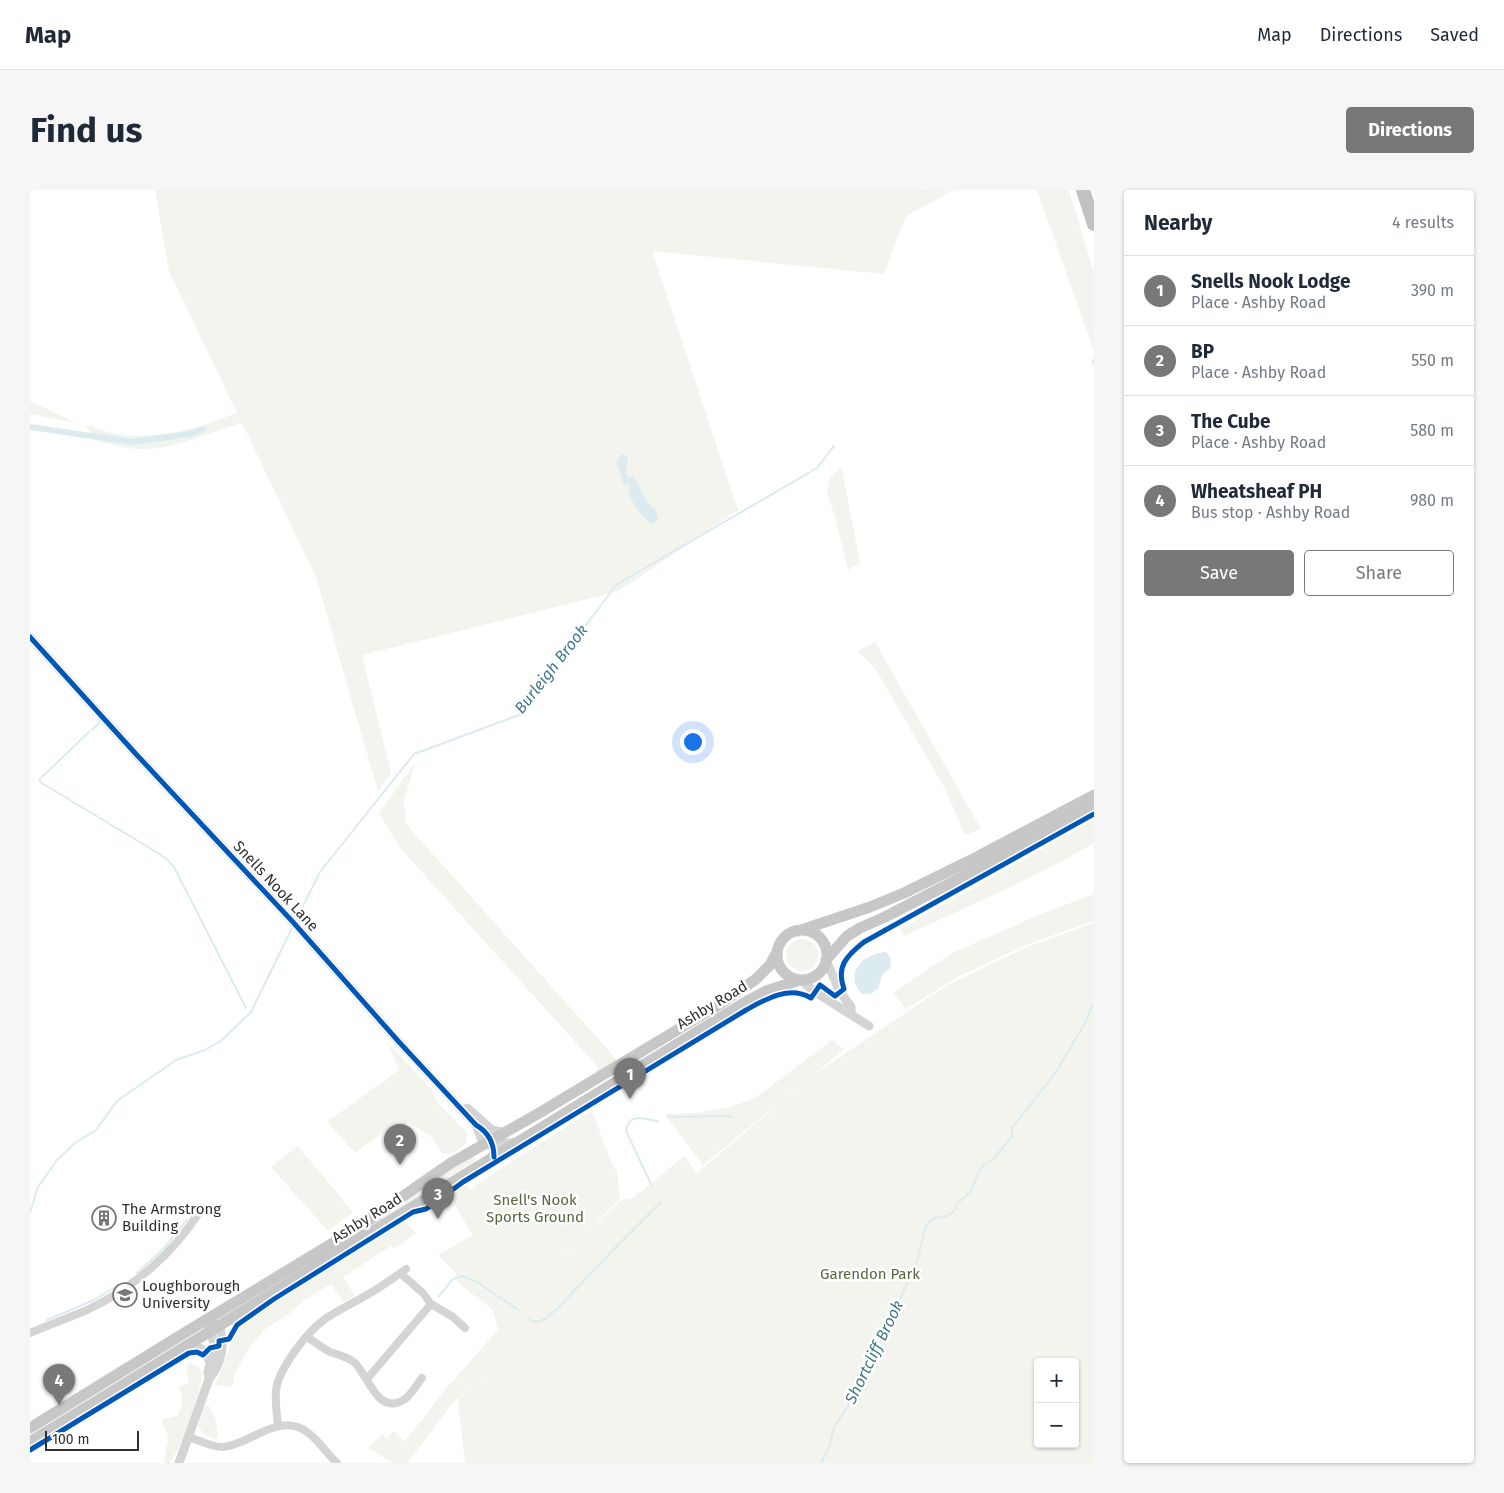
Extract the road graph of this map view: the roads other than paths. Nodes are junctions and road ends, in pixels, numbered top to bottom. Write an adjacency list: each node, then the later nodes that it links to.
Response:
1 (1083, 190): 2 (highway)
2 (1094, 224)
3 (30, 637): 12 (street, Snells Nook Lane)
4 (1094, 794): 6 (main road)
5 (1094, 806): 8 (main road)
6 (798, 931): 7 (main road); 8 (main road)
7 (777, 952): 9 (main road); 13 (main road, Ashby Road)
8 (826, 960): 9 (main road); 10 (street)
9 (800, 980): 10 (street); 14 (main road, Ashby Road)
10 (851, 1014): 11 (street)
11 (869, 1026)
12 (458, 1104): 13 (street); 14 (street, Snells Nook Lane)
13 (505, 1133): 14 (main road, Ashby Road)
14 (491, 1147): 19 (main road, Ashby Road); 21 (main road, Ashby Road)
15 (200, 1211): 16 (street)
16 (185, 1232): 17 (street); 22 (street)
17 (194, 1237)
18 (431, 1304): 20 (street); 23 (street); 27 (street)
19 (207, 1319): 21 (street); 30 (main road, Ashby Road)
20 (461, 1326)
21 (215, 1329): 24 (main road, Ashby Road); 25 (street); 26 (street)
22 (30, 1333)
23 (308, 1336): 27 (street); 29 (street)
24 (188, 1346): 25 (street); 32 (main road, Ashby Road)
25 (210, 1364): 26 (street)
26 (210, 1379): 31 (street)
27 (367, 1379): 28 (street)
28 (418, 1380)
29 (278, 1426): 31 (street); 34 (street)
30 (30, 1428)
31 (190, 1436): 33 (street)
32 (30, 1442)
33 (179, 1463)
34 (336, 1463)

